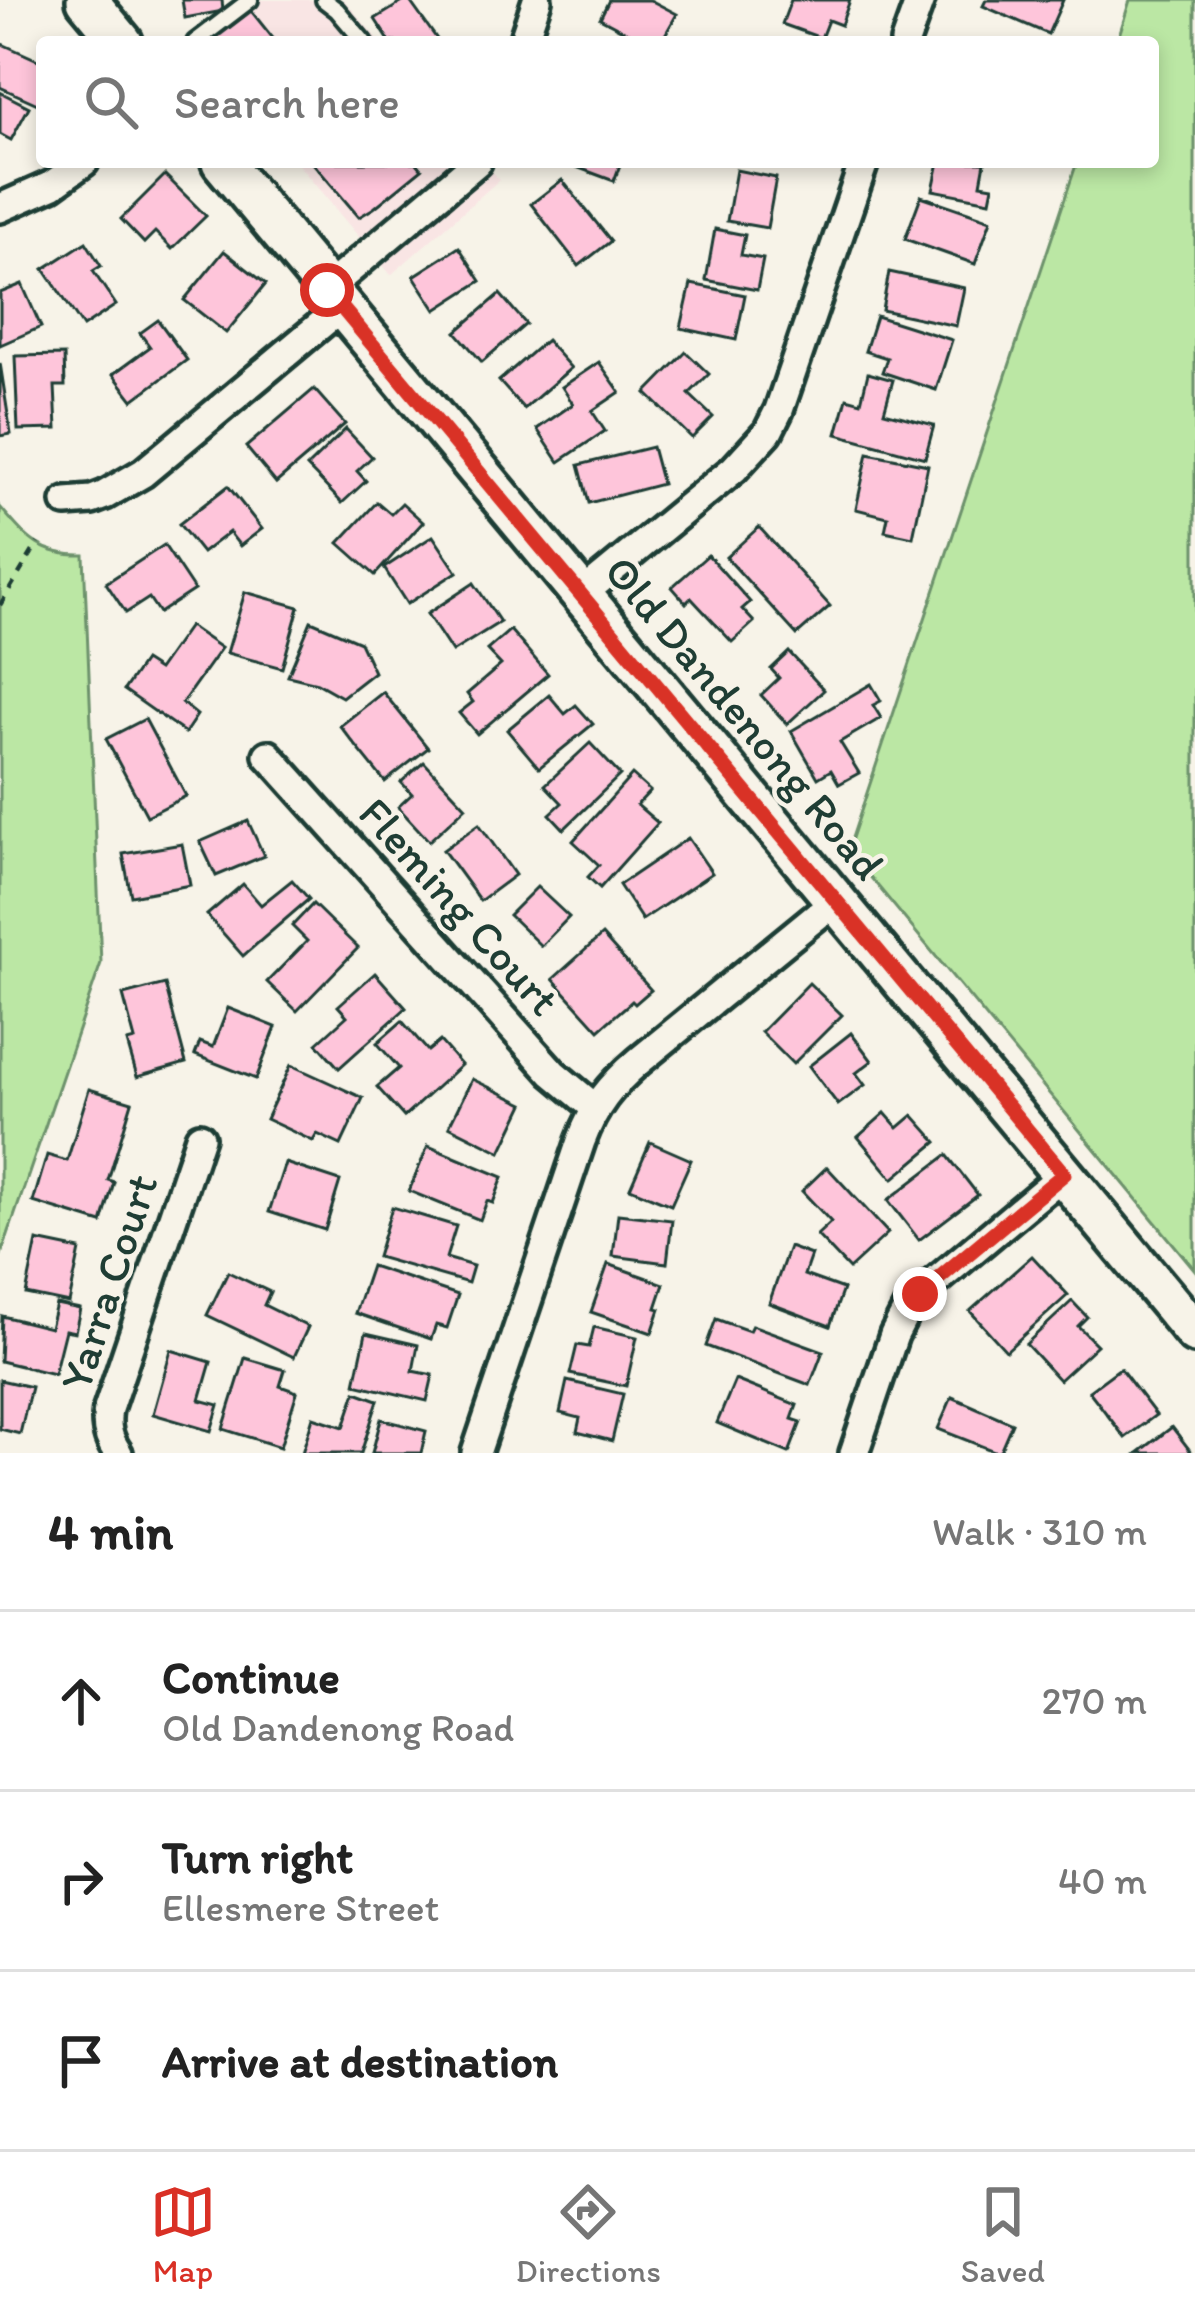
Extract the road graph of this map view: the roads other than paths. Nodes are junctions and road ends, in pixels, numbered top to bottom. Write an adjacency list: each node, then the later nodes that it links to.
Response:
1 (87, 0): 6 (main road)
2 (250, 0): 7 (lane)
3 (324, 0): 8 (lane)
4 (537, 0): 9 (street)
5 (920, 0): 10 (street)
6 (117, 36)
7 (203, 36)
8 (359, 36)
9 (525, 36)
10 (907, 36)
11 (76, 168): 15 (street)
12 (227, 168): 16 (main road, Old Dandenong Road)
13 (466, 168): 16 (street)
14 (862, 168): 18 (street)
15 (0, 208)
16 (334, 298): 17 (street); 18 (main road, Old Dandenong Road)
17 (66, 502)
18 (580, 595): 20 (main road, Old Dandenong Road)
19 (268, 754): 21 (street, Fleming Court)
20 (836, 900): 21 (street); 23 (main road, Old Dandenong Road)
21 (595, 1108): 26 (street)
22 (200, 1137): 25 (street, Yarra Court)
23 (1064, 1174): 24 (main road, Old Dandenong Road); 27 (street)
24 (1195, 1333)
25 (118, 1453)
26 (476, 1453)
27 (854, 1453)

